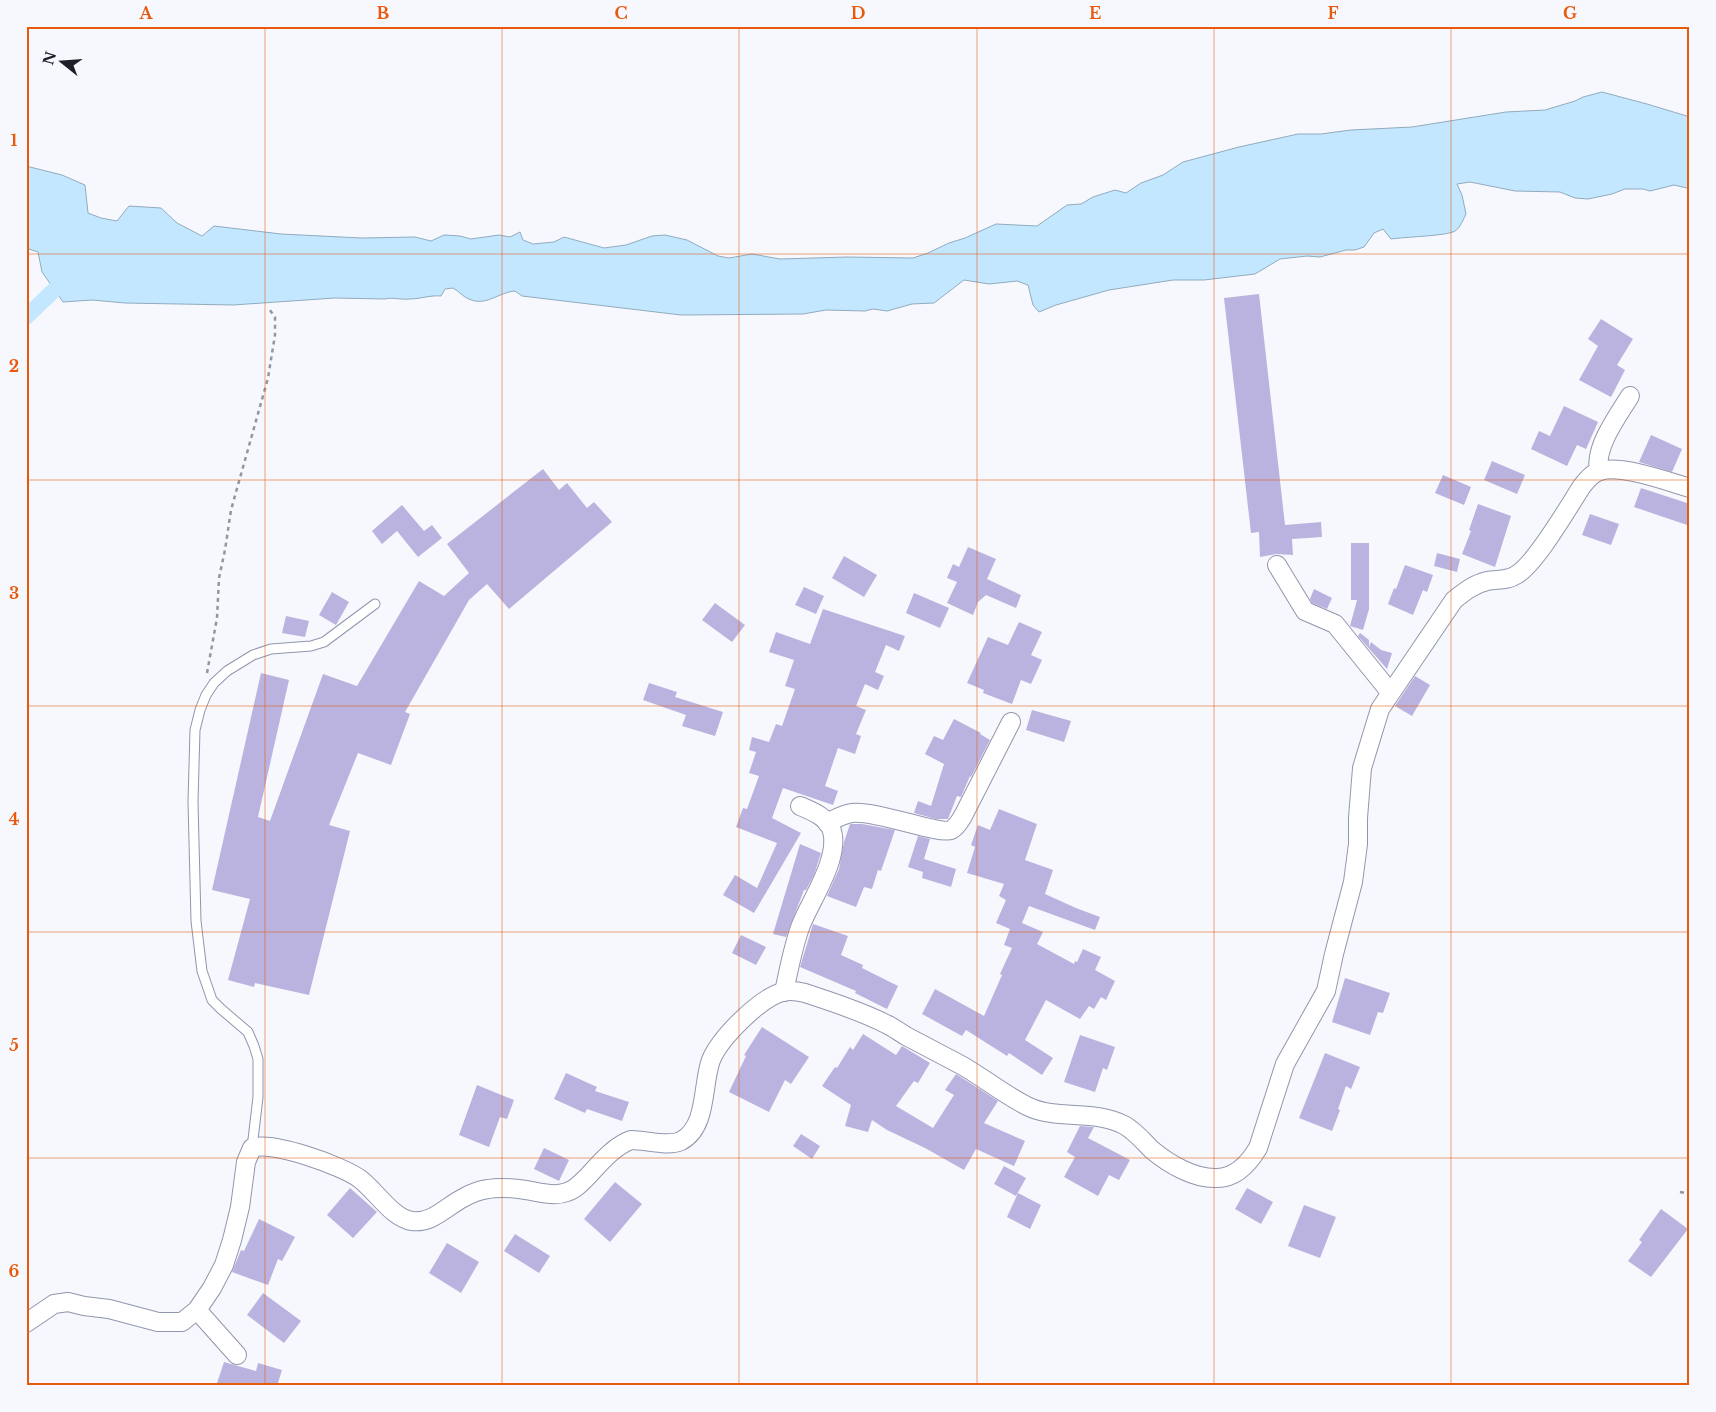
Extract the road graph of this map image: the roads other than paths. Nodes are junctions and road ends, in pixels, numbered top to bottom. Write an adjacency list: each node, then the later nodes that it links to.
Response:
1 (1630, 396): 2 (street)
2 (1599, 471): 3 (street); 6 (street)
3 (1690, 488)
4 (1277, 564): 6 (street)
5 (375, 604): 11 (lane)
6 (1390, 692): 10 (street)
7 (1011, 722): 9 (street)
8 (800, 806): 9 (street)
9 (827, 823): 10 (street)
10 (784, 992): 11 (street)
11 (252, 1148): 12 (street)
12 (197, 1310): 13 (street); 14 (street)
13 (26, 1323)
14 (237, 1356)

